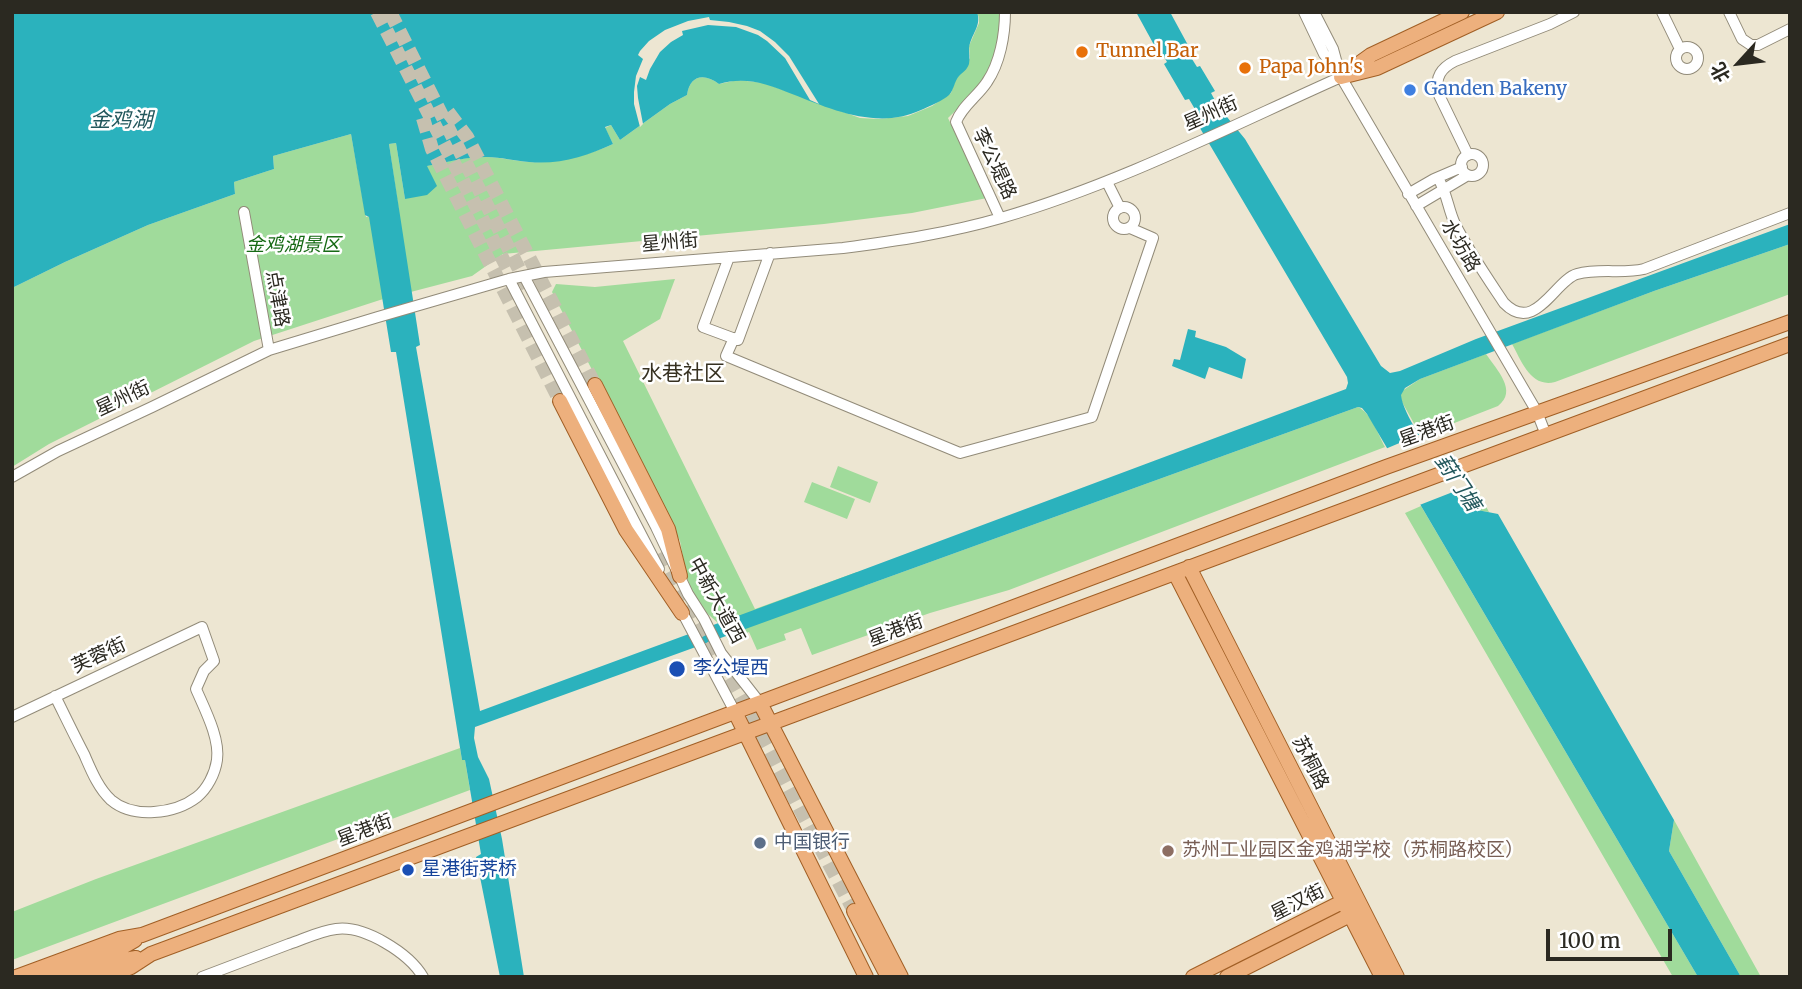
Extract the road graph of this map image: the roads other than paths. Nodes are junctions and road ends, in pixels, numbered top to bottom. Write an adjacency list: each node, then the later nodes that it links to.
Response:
1 (1005, 12): 21 (street, 李公堤路)
2 (1304, 12): 11 (street, 水坊路)
3 (1314, 12): 11 (street, 水坊路)
4 (1462, 12): 11 (main road, 星州街)
5 (1497, 12): 11 (main road, 星州街)
6 (1574, 12): 12 (street)
7 (1663, 12): 10 (street)
8 (1729, 12): 9 (street)
9 (1790, 29)
10 (1680, 50)
11 (1341, 77): 14 (street, 星州街); 16 (street, 水坊路)
12 (1468, 155): 13 (street); 13 (street)
13 (1465, 171): 15 (street)
14 (1107, 181): 18 (street); 21 (street, 星州街)
15 (1441, 183): 16 (street); 17 (street); 20 (street)
16 (1408, 194): 17 (street, 水坊路)
17 (1416, 206): 33 (street, 水坊路)
18 (1120, 208): 22 (street); 22 (street)
19 (244, 212): 30 (street, 点津路)
20 (1790, 213)
21 (1000, 218): 23 (street, 星州街)
22 (1130, 228): 28 (street)
23 (770, 253): 24 (street, 星州街); 28 (street)
24 (729, 257): 25 (street, 星州街); 28 (street)
25 (524, 276): 26 (street, 星州街); 37 (street, 中新大道西)
26 (509, 279): 30 (street, 星州街); 38 (street, 中新大道西)
27 (1790, 322): 33 (main road, 星港街)
28 (734, 338)
29 (1790, 344): 34 (main road)
30 (269, 350): 35 (street, 星州街)
31 (595, 385): 37 (main road)
32 (560, 401): 38 (main road)
33 (1537, 412): 34 (street, 水坊路); 40 (main road, 星港街)
34 (1546, 435): 36 (main road)
35 (12, 477)
36 (1182, 570): 43 (main road); 45 (main road, 苏桐路)
37 (680, 576): 40 (street, 中新大道西)
38 (682, 613): 41 (street, 中新大道西)
39 (55, 696): 39 (street, 芙蓉街); 42 (street, 芙蓉街)
40 (760, 703): 41 (main road, 星港街); 43 (main road, 中新大道西)
41 (735, 712): 44 (main road, 中新大道西); 49 (main road, 星港街)
42 (12, 717)
43 (770, 723): 44 (main road); 59 (main road, 中新大道西)
44 (744, 733): 50 (main road); 57 (main road, 中新大道西)
45 (1288, 776): 46 (main road, 苏桐路); 47 (main road, 苏桐路)
46 (1359, 902): 47 (main road, 星汉街); 63 (main road, 苏桐路)
47 (1347, 908): 60 (main road, 星汉街); 61 (main road, 星汉街); 62 (main road, 苏桐路)
48 (854, 912): 58 (main road)
49 (142, 935): 51 (main road, 星港街); 52 (main road)
50 (151, 954): 53 (main road); 54 (main road)
51 (16, 977)
52 (48, 977)
53 (78, 977)
54 (106, 977)
55 (202, 977): 56 (street)
56 (423, 977)
57 (866, 977)
58 (888, 977)
59 (901, 977)
60 (1194, 977)
61 (1227, 977)
62 (1382, 977)
63 (1397, 977)

